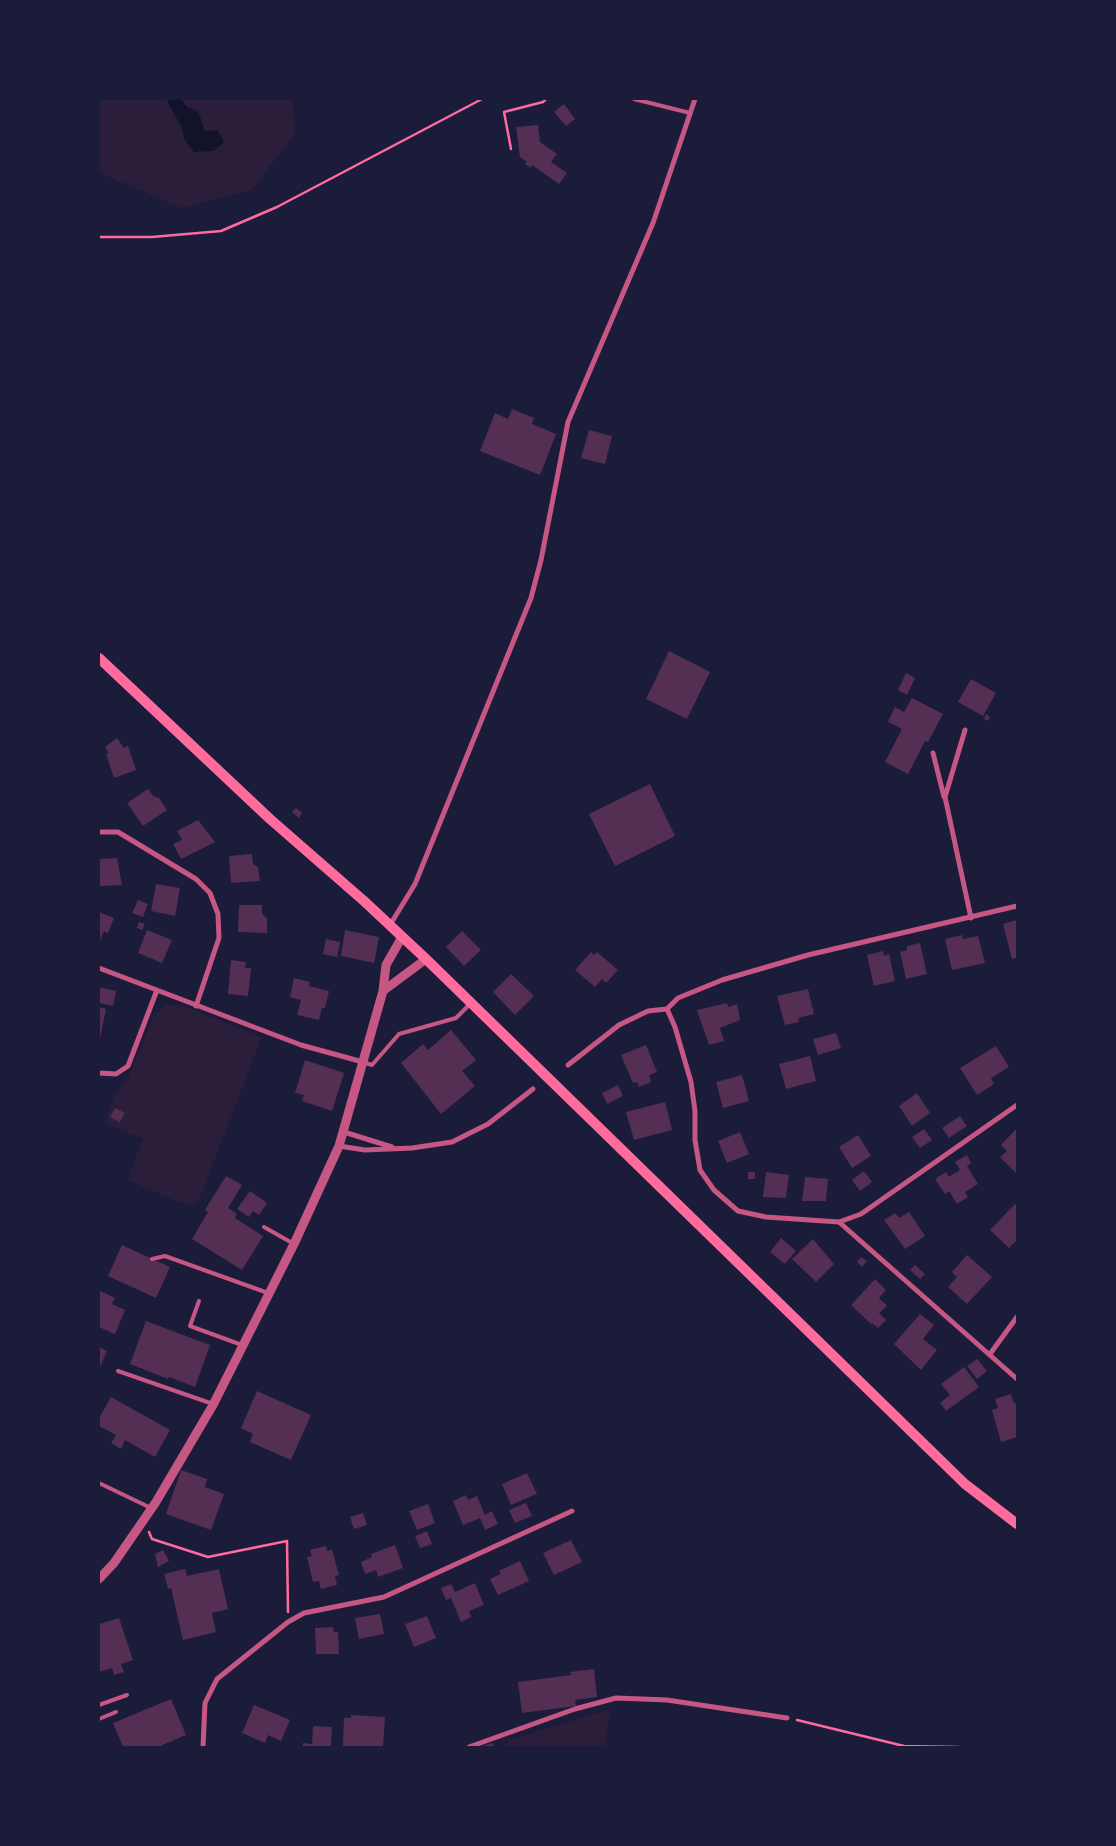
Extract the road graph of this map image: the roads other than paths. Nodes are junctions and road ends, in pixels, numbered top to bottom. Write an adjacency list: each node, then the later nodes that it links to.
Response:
1 (634, 99): 3 (lane)
2 (695, 99): 3 (street)
3 (690, 113): 11 (street)
4 (99, 658): 11 (main road)
5 (965, 730): 7 (street)
6 (933, 753): 7 (street)
7 (944, 797): 10 (street)
8 (99, 832): 18 (street)
9 (1017, 906): 10 (street)
10 (970, 918): 19 (street)
11 (390, 924): 12 (main road)
12 (402, 937): 13 (main road); 16 (street)
13 (426, 958): 16 (street); 17 (main road)
14 (99, 968): 15 (street)
15 (157, 990): 18 (street); 22 (street)
16 (383, 991): 20 (street)
17 (471, 1002): 20 (lane); 43 (main road)
18 (196, 1006): 20 (street)
19 (667, 1009): 21 (street); 28 (street)
20 (363, 1062): 25 (street)
21 (568, 1065)
22 (99, 1073)
23 (533, 1089): 27 (street)
24 (1017, 1105): 28 (street)
25 (344, 1132): 26 (street); 27 (street)
26 (339, 1146): 27 (street); 30 (street)
27 (400, 1148)
28 (839, 1222): 36 (street)
29 (264, 1227): 30 (lane)
30 (294, 1244): 32 (street)
31 (152, 1259): 32 (lane)
32 (270, 1294): 35 (street)
33 (200, 1301): 35 (lane)
34 (1017, 1317): 36 (street)
35 (244, 1345): 39 (street)
36 (990, 1354): 38 (street)
37 (118, 1371): 39 (lane)
38 (1017, 1379)
39 (214, 1405): 41 (street)
40 (99, 1483): 41 (lane)
41 (151, 1508): 44 (street)
42 (572, 1511): 50 (street)
43 (1017, 1524)
44 (99, 1579)
45 (127, 1696): 46 (lane)
46 (99, 1705)
47 (116, 1712): 49 (lane)
48 (787, 1718): 51 (street)
49 (99, 1719)
50 (203, 1747)
51 (469, 1747)

